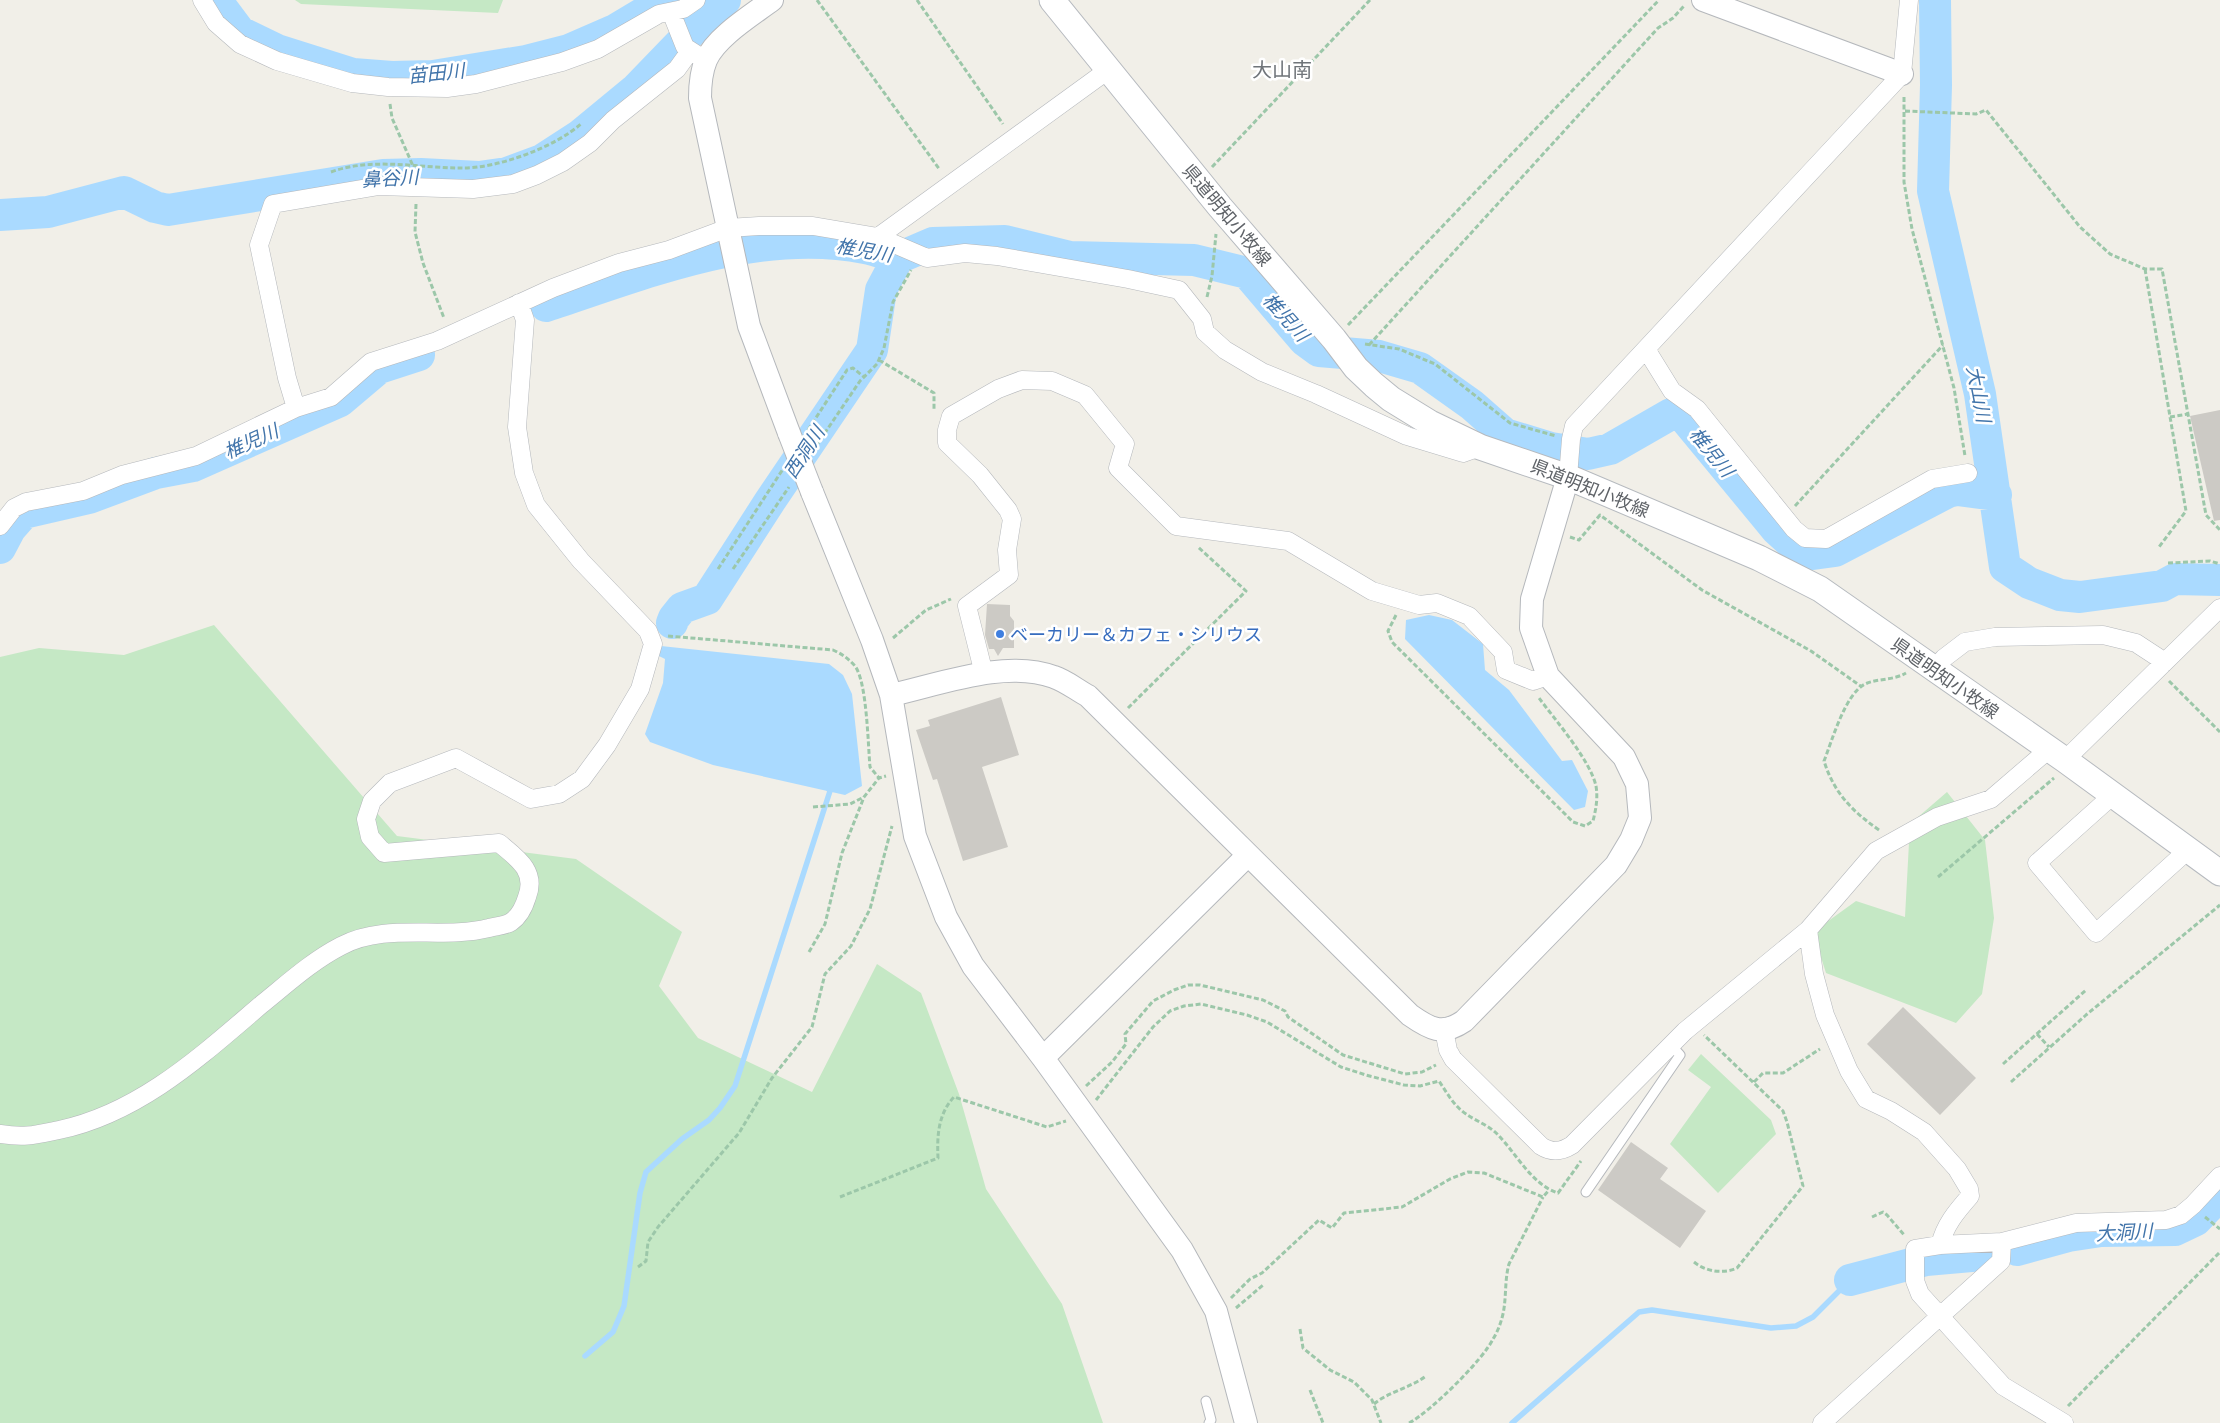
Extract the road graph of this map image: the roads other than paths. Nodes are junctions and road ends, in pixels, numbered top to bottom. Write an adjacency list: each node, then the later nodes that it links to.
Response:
1 (202, 0): 7 (street)
2 (696, 0): 7 (street)
3 (772, 0): 8 (street)
4 (1052, 0): 9 (main road, 県道明知小牧線)
5 (1703, 0): 10 (street)
6 (1909, 0): 10 (street)
7 (671, 12): 8 (street)
8 (694, 53): 11 (street); 15 (street)
9 (1108, 70): 12 (street); 16 (main road, 県道明知小牧線)
10 (1902, 74): 14 (street)
11 (729, 233): 12 (street); 13 (street); 25 (street, bridge)
12 (878, 237): 16 (street)
13 (519, 303): 15 (street); 35 (street)
14 (1646, 348): 17 (street); 18 (street)
15 (296, 408): 19 (street)
16 (1480, 447): 17 (main road, 県道明知小牧線)
17 (1569, 471): 22 (main road, 県道明知小牧線); 24 (street)
18 (1968, 473)
19 (0, 526)
20 (2220, 608): 21 (street)
21 (2164, 663): 22 (street); 26 (street)
22 (1927, 666): 26 (main road, 県道明知小牧線)
23 (984, 674): 24 (street); 25 (street); 29 (street)
24 (1548, 676): 32 (street)
25 (891, 696): 34 (street)
26 (2061, 758): 27 (main road, 県道明知小牧線); 31 (street)
27 (2113, 795): 28 (main road, 県道明知小牧線); 28 (street)
28 (2188, 850): 30 (main road, 県道明知小牧線)
29 (1248, 855): 32 (street); 34 (street)
30 (2220, 873)
31 (1808, 930): 33 (street); 39 (street)
32 (1444, 1030): 33 (street)
33 (1671, 1045): 37 (lane)
34 (1043, 1058): 44 (street)
35 (0, 1134)
36 (2220, 1176): 38 (street)
37 (1586, 1192)
38 (2002, 1242): 39 (street); 40 (street)
39 (1940, 1245): 40 (street)
40 (1940, 1315): 42 (street); 45 (street)
41 (1206, 1402): 43 (lane)
42 (2061, 1420)
43 (1209, 1423)
44 (1246, 1423)
45 (1822, 1423)

